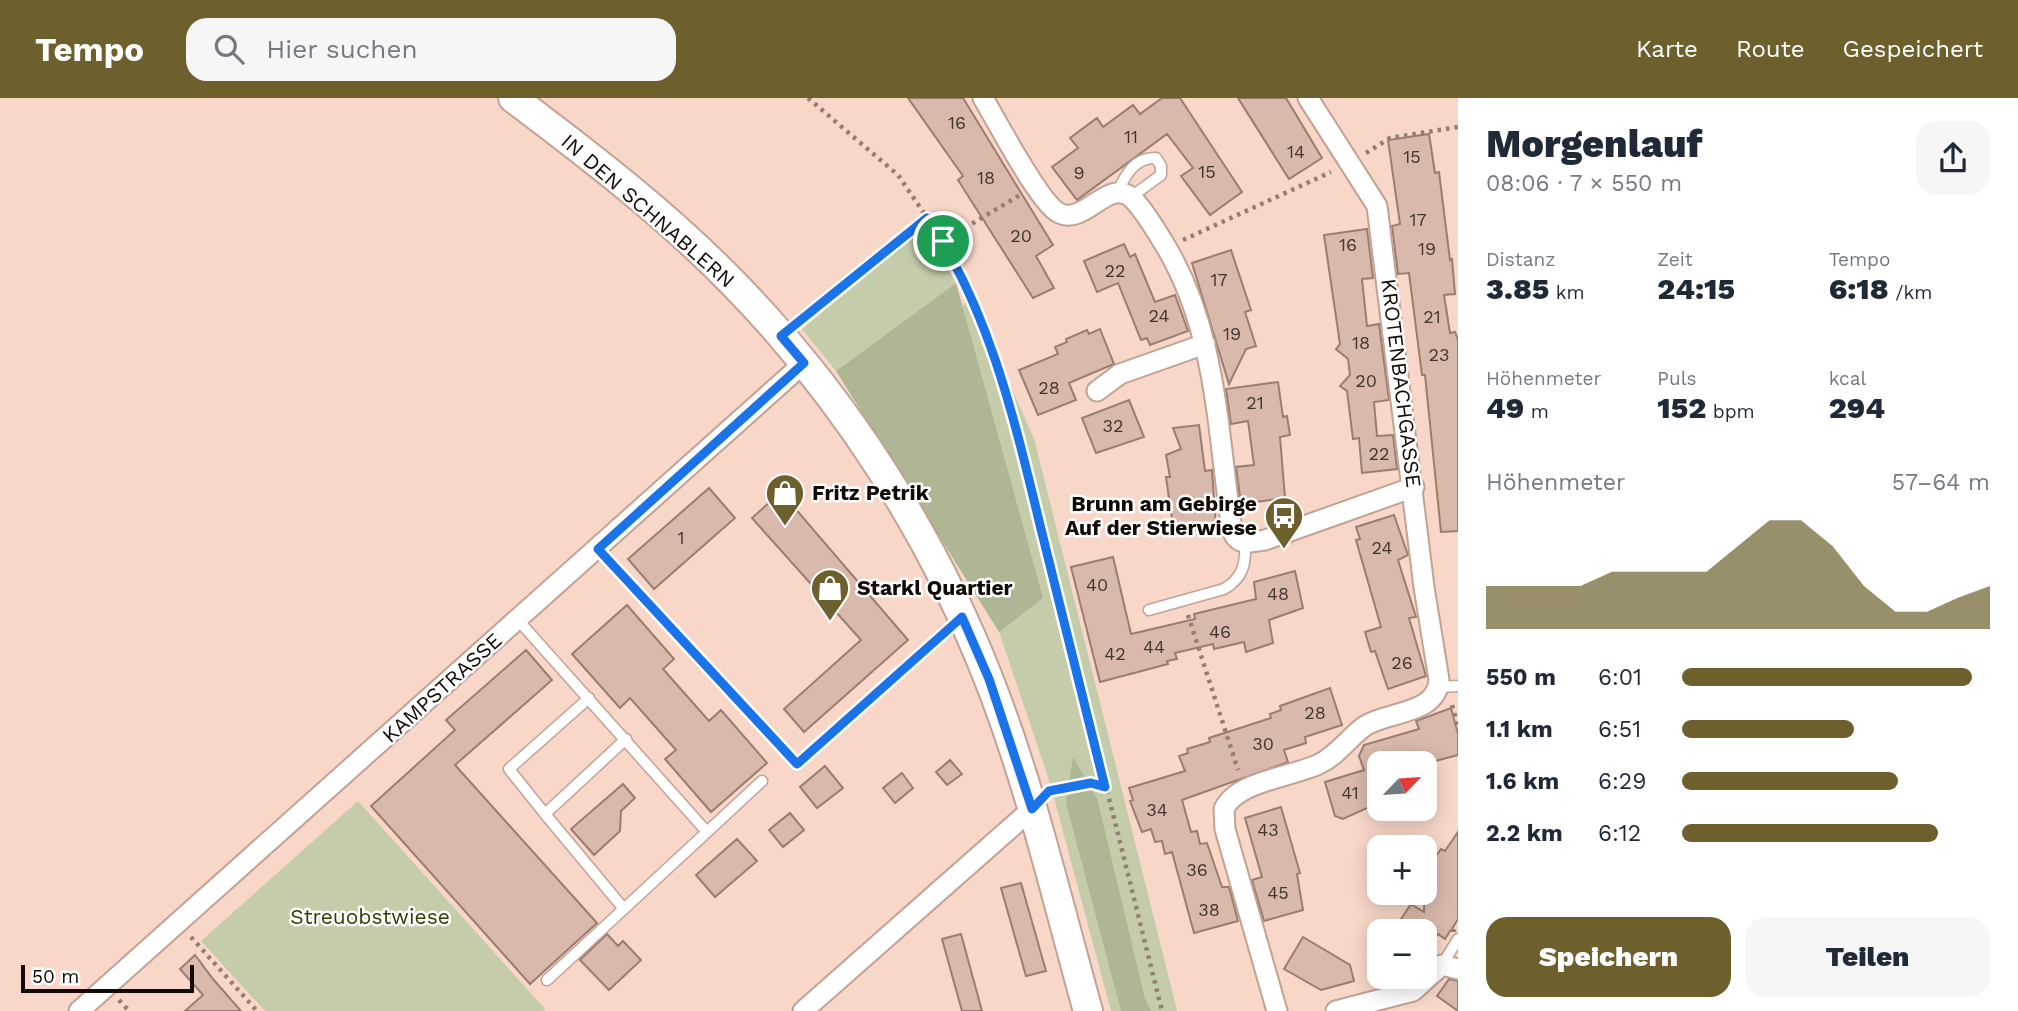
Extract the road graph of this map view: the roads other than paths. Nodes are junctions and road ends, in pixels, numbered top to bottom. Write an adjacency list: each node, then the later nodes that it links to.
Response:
1 (513, 98): 5 (street, IN DEN SCHNABLERN)
2 (983, 98): 4 (street)
3 (1308, 98): 7 (street, KROTENBACHGASSE)
4 (1205, 344): 6 (street); 8 (street)
5 (804, 363): 9 (street, KAMPSTRASSE); 11 (street, IN DEN SCHNABLERN)
6 (1097, 391)
7 (1414, 487): 8 (street); 13 (street, KROTENBACHGASSE)
8 (1245, 543): 10 (lane)
9 (598, 549): 11 (lane); 12 (street, KAMPSTRASSE)
10 (1149, 610)
11 (962, 617): 17 (street, IN DEN SCHNABLERN)
12 (518, 620): 14 (lane); 24 (street, KAMPSTRASSE)
13 (1448, 687): 27 (street, KROTENBACHGASSE)
14 (589, 698): 15 (lane); 18 (lane)
15 (626, 739): 18 (lane); 19 (lane)
16 (762, 782): 19 (lane)
17 (1032, 809): 25 (street); 26 (street, IN DEN SCHNABLERN)
18 (545, 814): 20 (lane)
19 (707, 832): 20 (lane)
20 (624, 909): 23 (lane)
21 (1458, 939): 22 (lane)
22 (1450, 967): 28 (street)
23 (547, 980)
24 (79, 1011)
25 (803, 1011)
26 (1088, 1011)
27 (1277, 1011)
28 (1336, 1011)

